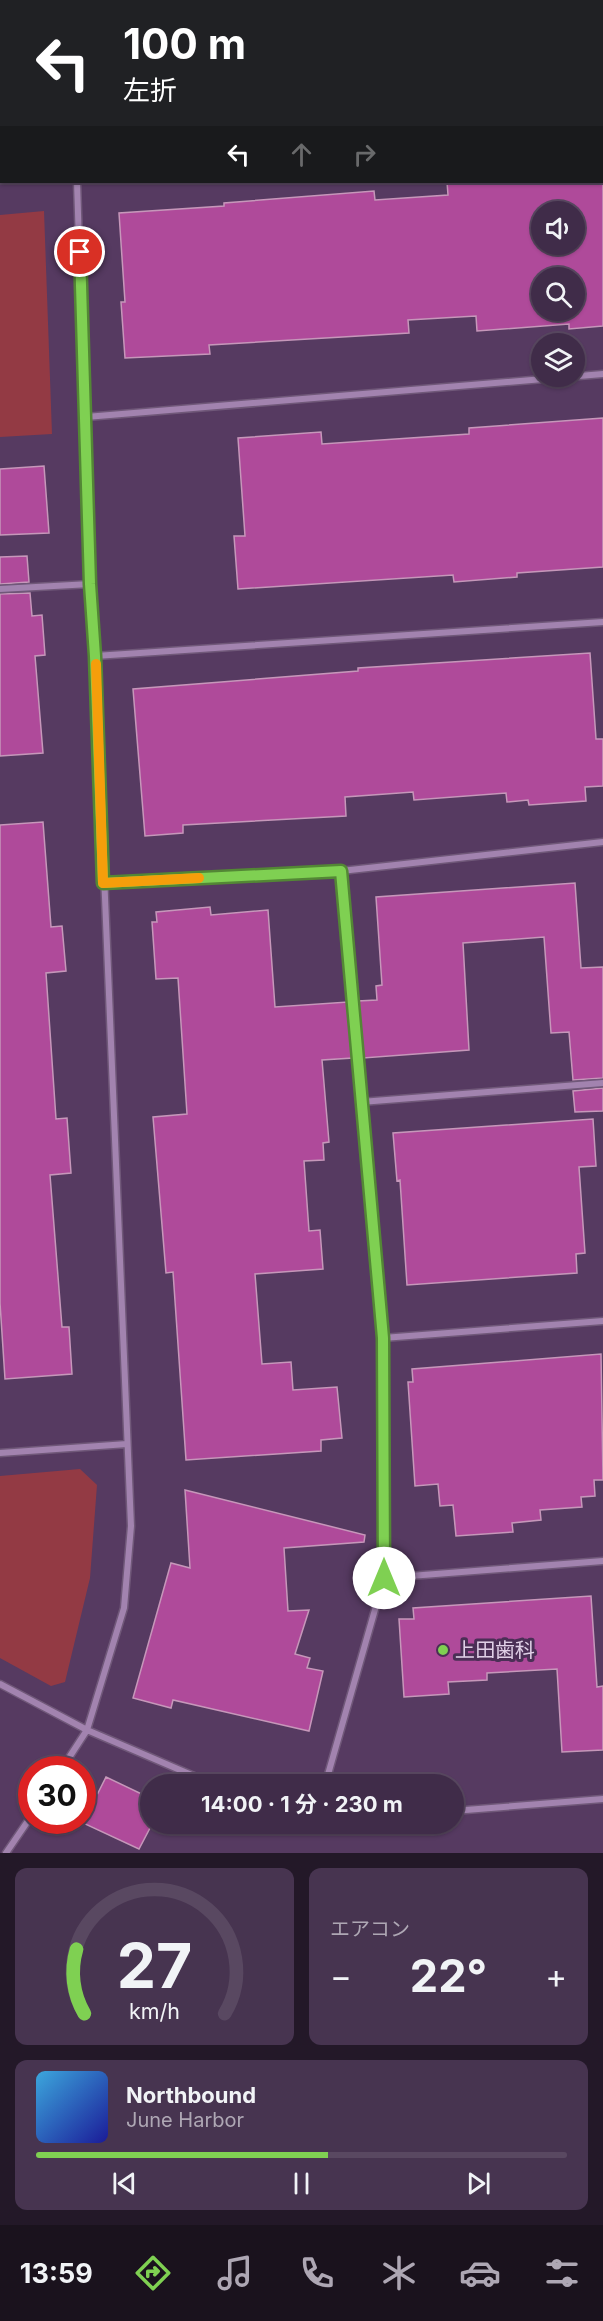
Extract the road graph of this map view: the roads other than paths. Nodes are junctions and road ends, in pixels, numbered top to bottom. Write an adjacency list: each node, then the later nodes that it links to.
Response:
1 (78, 183): 3 (street)
2 (603, 374): 3 (street)
3 (86, 417): 4 (street)
4 (90, 584): 5 (street); 7 (street)
5 (0, 589)
6 (603, 622): 7 (street)
7 (95, 656): 10 (street)
8 (603, 842): 9 (street)
9 (341, 871): 10 (street); 12 (street)
10 (103, 883): 15 (street)
11 (603, 1083): 12 (street)
12 (361, 1101): 14 (street)
13 (603, 1321): 14 (street)
14 (383, 1338): 18 (street)
15 (127, 1444): 16 (street); 20 (street)
16 (0, 1453)
17 (603, 1561): 18 (street)
18 (384, 1578): 23 (street)
19 (0, 1684): 20 (street)
20 (87, 1730): 21 (street); 22 (street)
21 (70, 1756)
22 (189, 1774)
23 (328, 1774)
24 (603, 1799): 25 (street)
25 (464, 1810)
26 (19, 1834): 27 (street)
27 (6, 1853)

